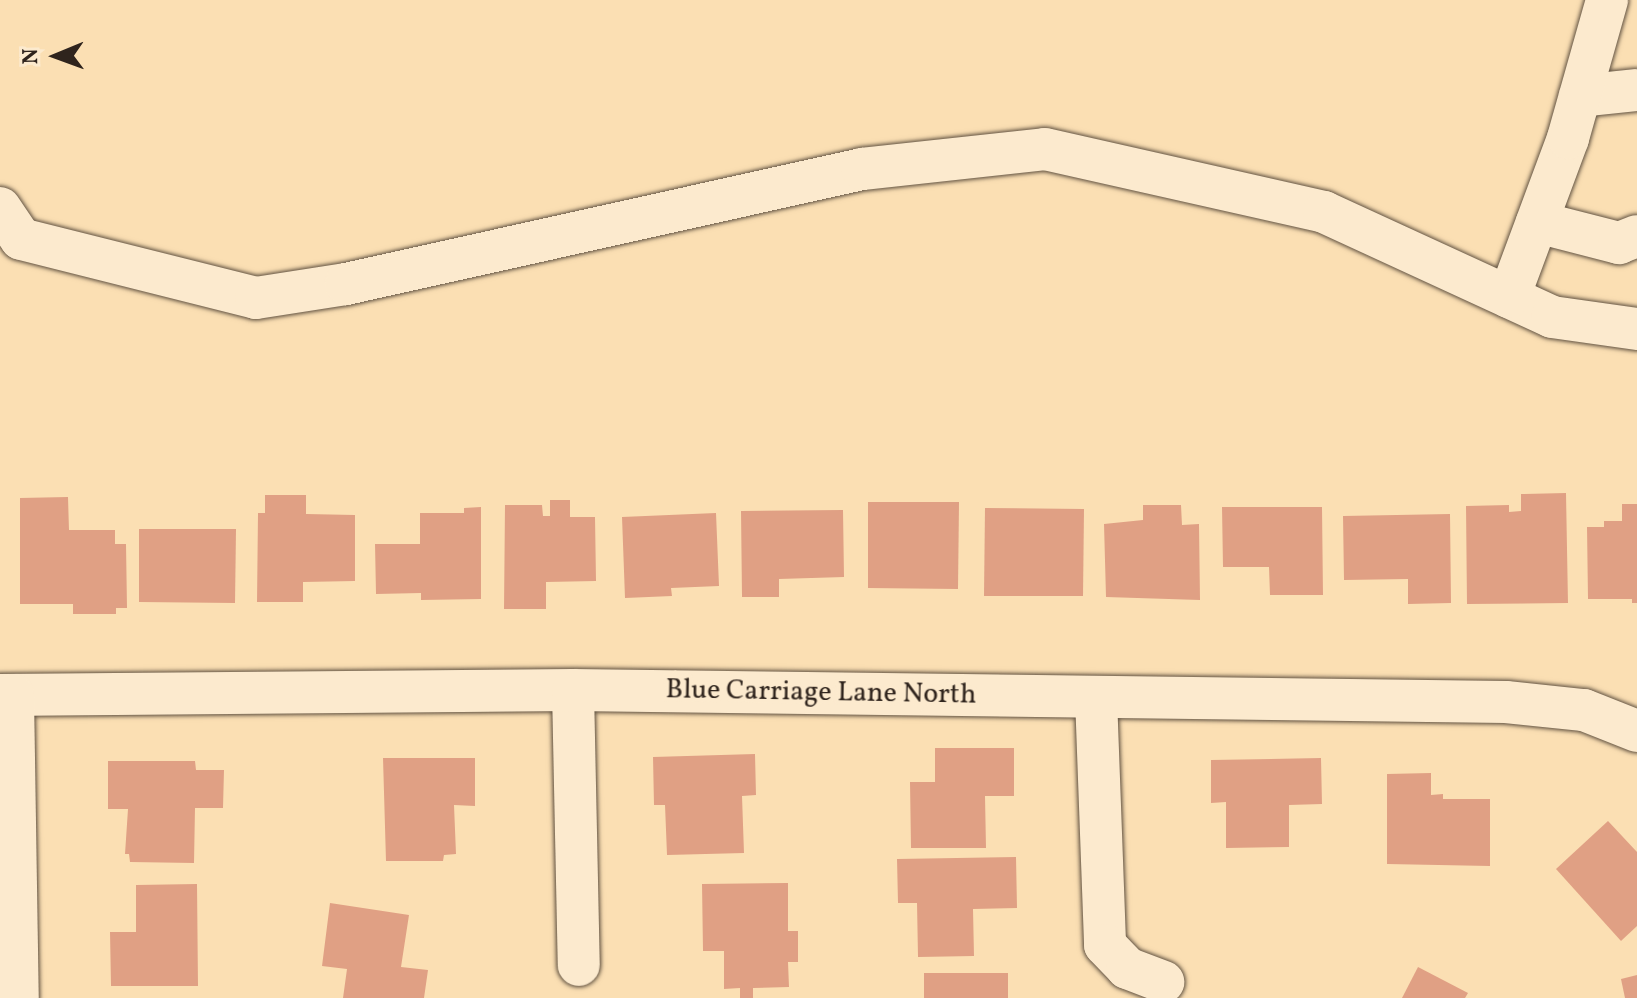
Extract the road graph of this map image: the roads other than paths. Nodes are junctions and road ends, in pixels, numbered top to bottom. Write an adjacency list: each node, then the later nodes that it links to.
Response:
1 (1607, 0): 3 (street)
2 (1637, 90): 3 (street)
3 (1580, 96): 5 (street)
4 (0, 208): 7 (street)
5 (1537, 222): 6 (street); 7 (street)
6 (1637, 236)
7 (1509, 297): 8 (street)
8 (1637, 329)
9 (573, 690): 10 (street, Blue Carriage Lane North); 11 (street, Blue Carriage Lane North); 13 (street)
10 (6, 695): 15 (street)
11 (1096, 697): 12 (street, Blue Carriage Lane North); 14 (street)
12 (1637, 731)
13 (579, 965)
14 (1163, 982)
15 (18, 998)

